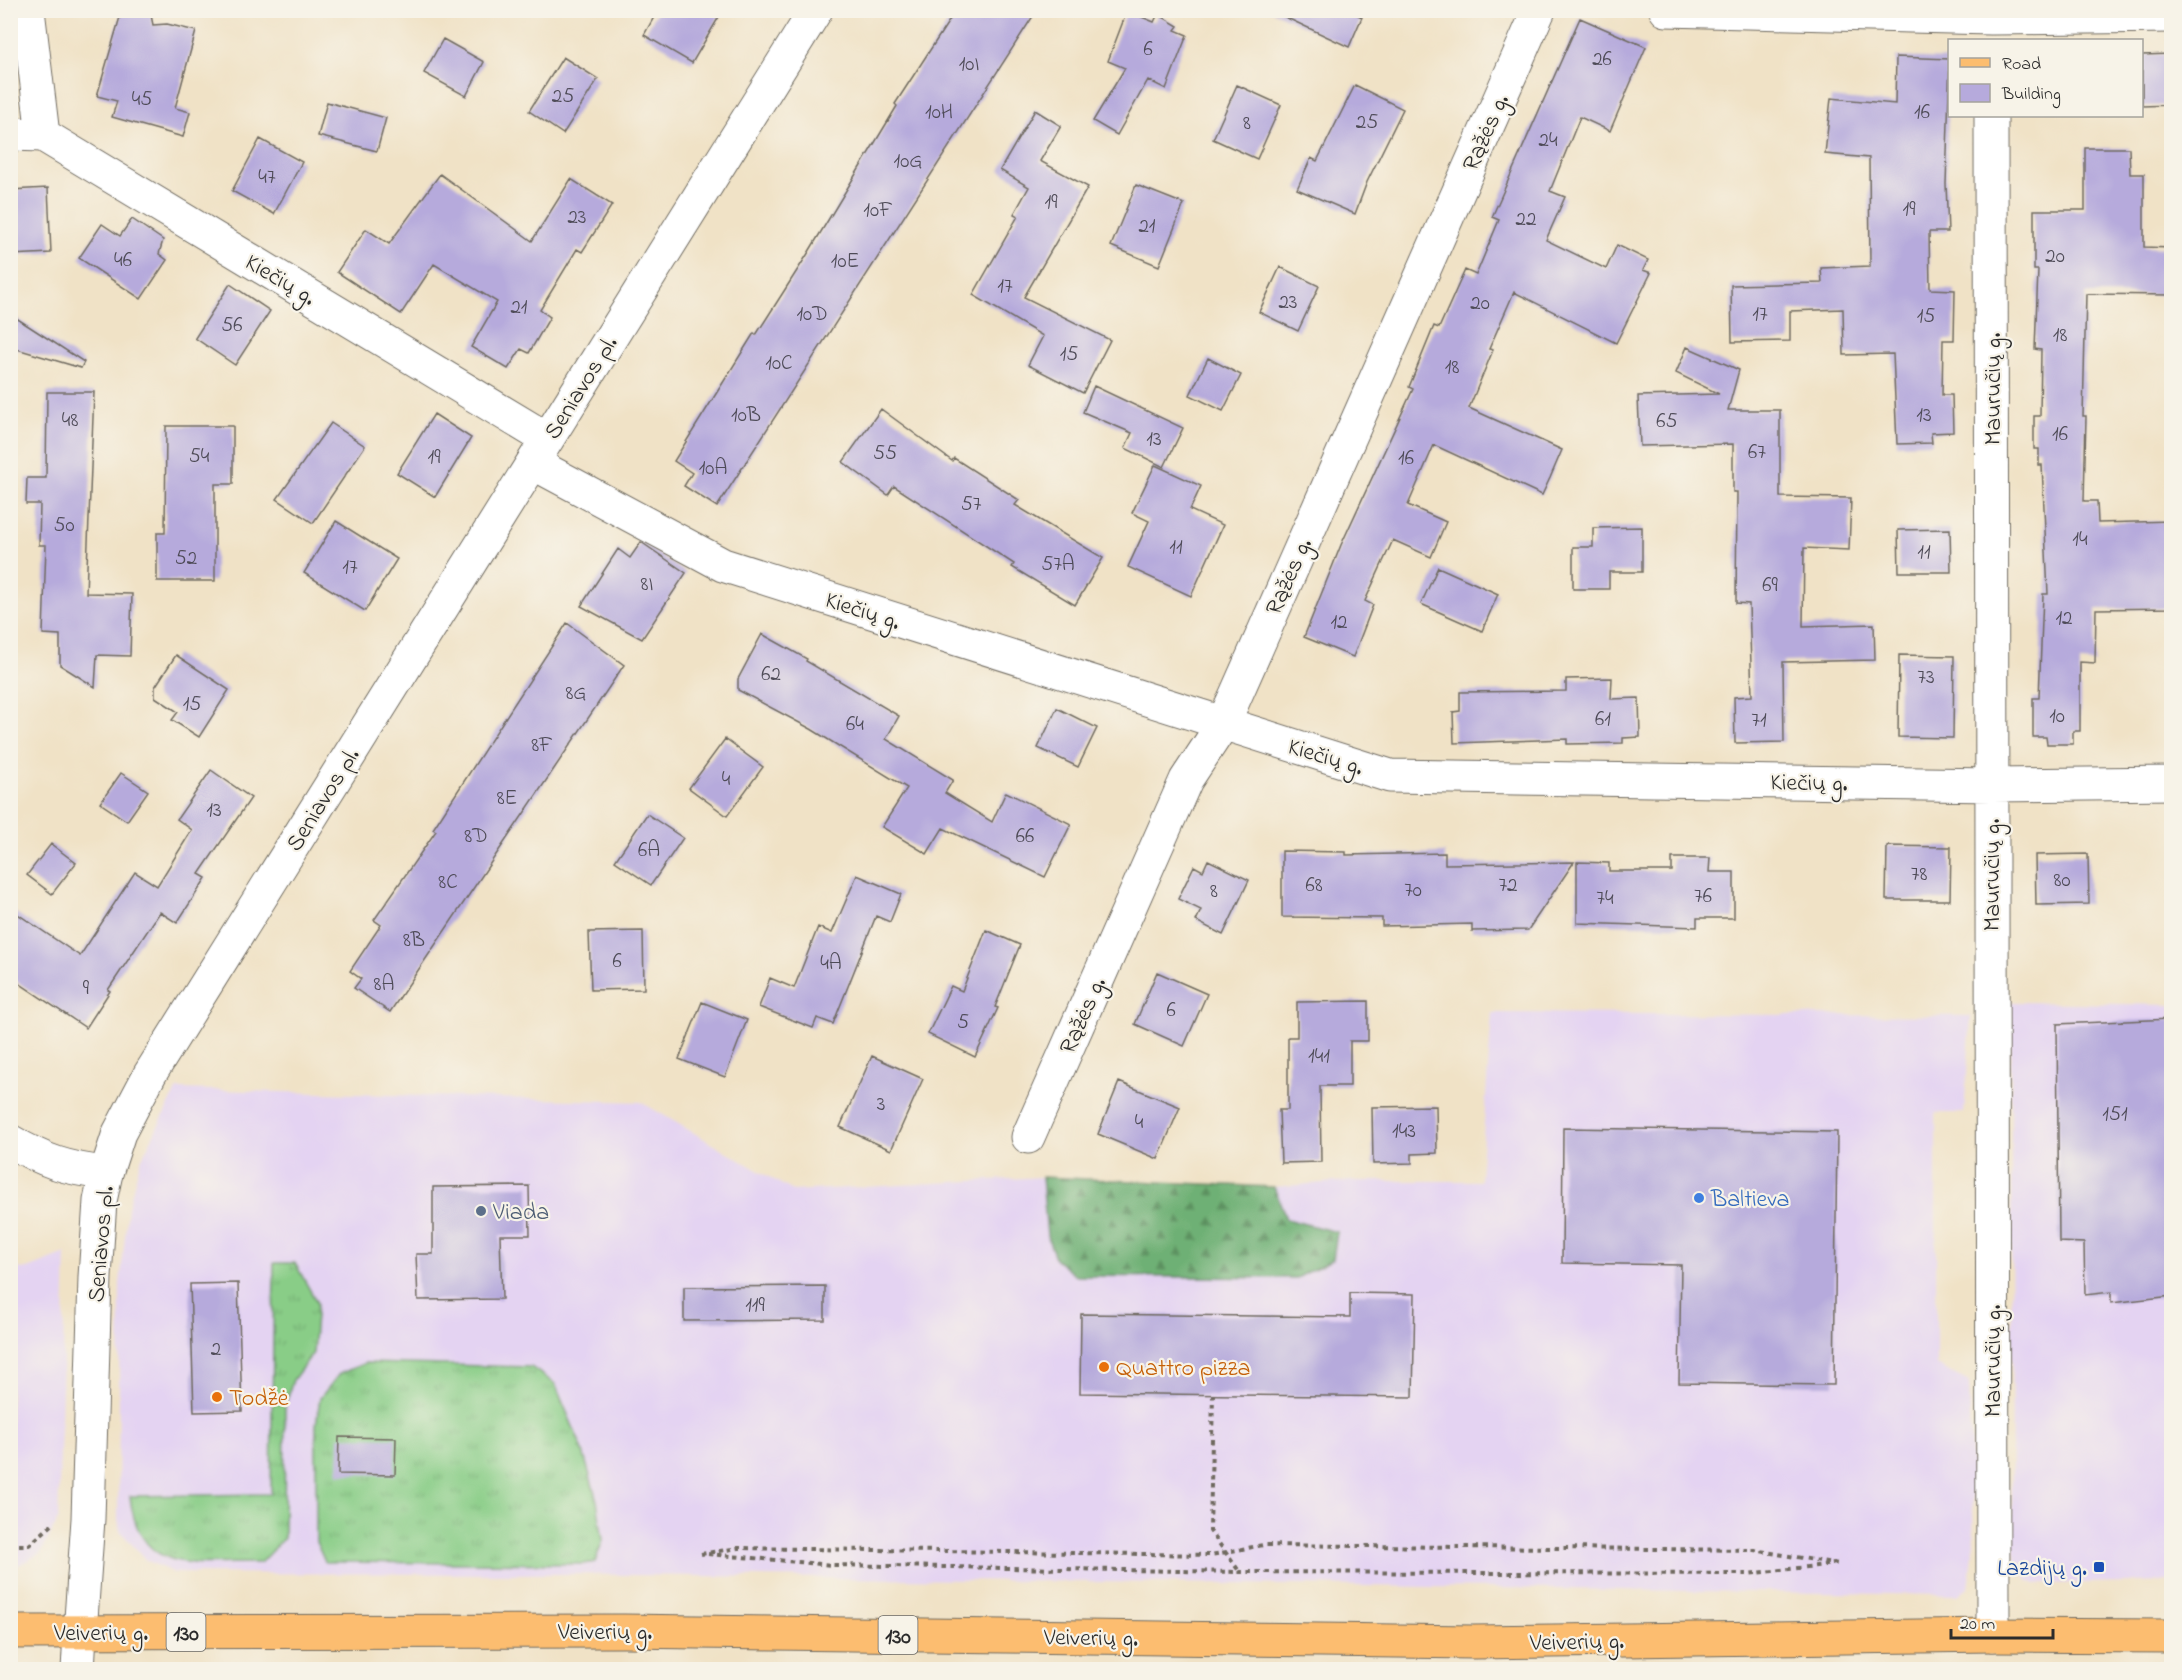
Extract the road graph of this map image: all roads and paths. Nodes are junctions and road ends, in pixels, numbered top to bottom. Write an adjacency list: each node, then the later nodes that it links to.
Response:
1 (28, 10): 9 (street)
2 (816, 10): 10 (street, Seniavos pl.)
3 (1539, 10): 11 (street, Rąžės g.)
4 (1666, 10): 6 (street)
5 (2172, 16): 6 (street)
6 (1991, 23)
7 (1991, 117): 13 (street, Mauručių g.)
8 (10, 134): 9 (street, Kiečių g.)
9 (43, 135): 10 (street, Kiečių g.)
10 (540, 451): 11 (street, Kiečių g.); 16 (street, Seniavos pl.)
11 (1222, 724): 13 (street, Kiečių g.); 14 (street, Rąžės g.)
12 (2172, 783): 13 (street, Kiečių g.)
13 (1992, 784): 24 (street, Mauručių g.)
14 (1028, 1137)
15 (10, 1141): 16 (street)
16 (106, 1173): 23 (street, Seniavos pl.)
17 (1213, 1394): 20 (path)
18 (58, 1520): 19 (path)
19 (10, 1545)
20 (1226, 1553): 21 (path); 21 (path); 21 (path)
21 (1239, 1572)
22 (10, 1632): 23 (main road, Veiverių g. / 130)
23 (80, 1633): 24 (main road, Veiverių g. / 130); 26 (street, Seniavos pl.)
24 (1993, 1635): 25 (main road, Veiverių g. / 130)
25 (2172, 1636)
26 (78, 1670)

